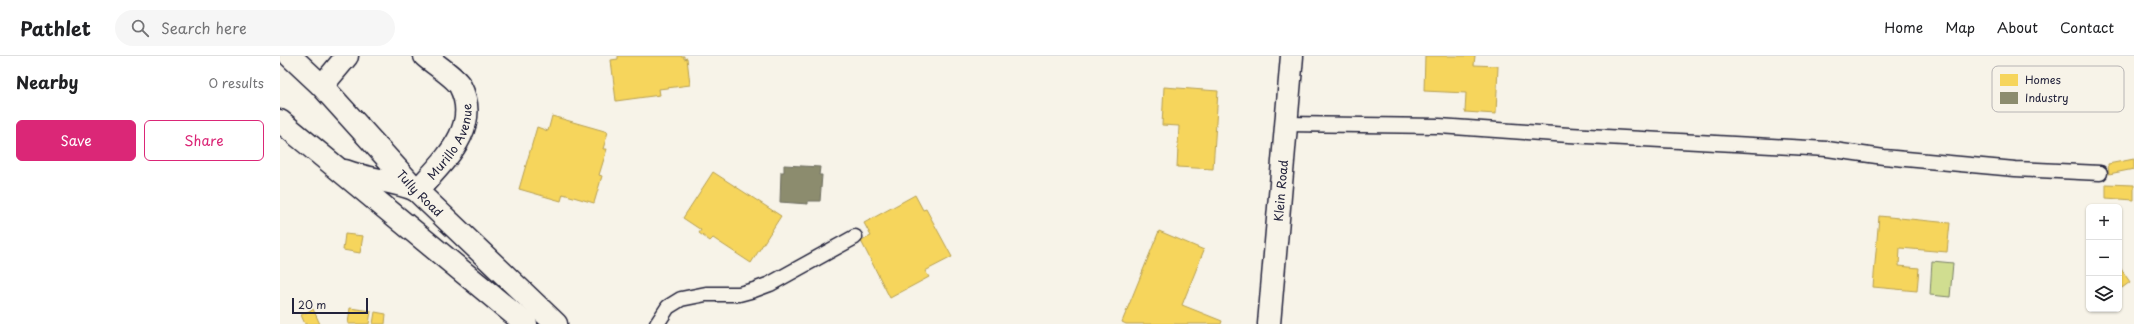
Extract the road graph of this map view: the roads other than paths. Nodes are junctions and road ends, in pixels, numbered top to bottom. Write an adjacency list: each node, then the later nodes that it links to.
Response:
1 (290, 56): 5 (street, Tully Road)
2 (347, 56): 5 (street)
3 (425, 56): 10 (street, Murillo Avenue)
4 (1292, 56): 7 (street, Klein Road)
5 (322, 86): 10 (street, Tully Road)
6 (280, 121): 8 (street)
7 (1286, 124): 9 (lane); 15 (street, Klein Road)
8 (336, 167): 10 (street); 12 (street)
9 (2100, 173)
10 (417, 191): 13 (street, Tully Road)
11 (856, 237): 14 (lane)
12 (526, 324)
13 (556, 324)
14 (657, 324)
15 (1269, 324)

